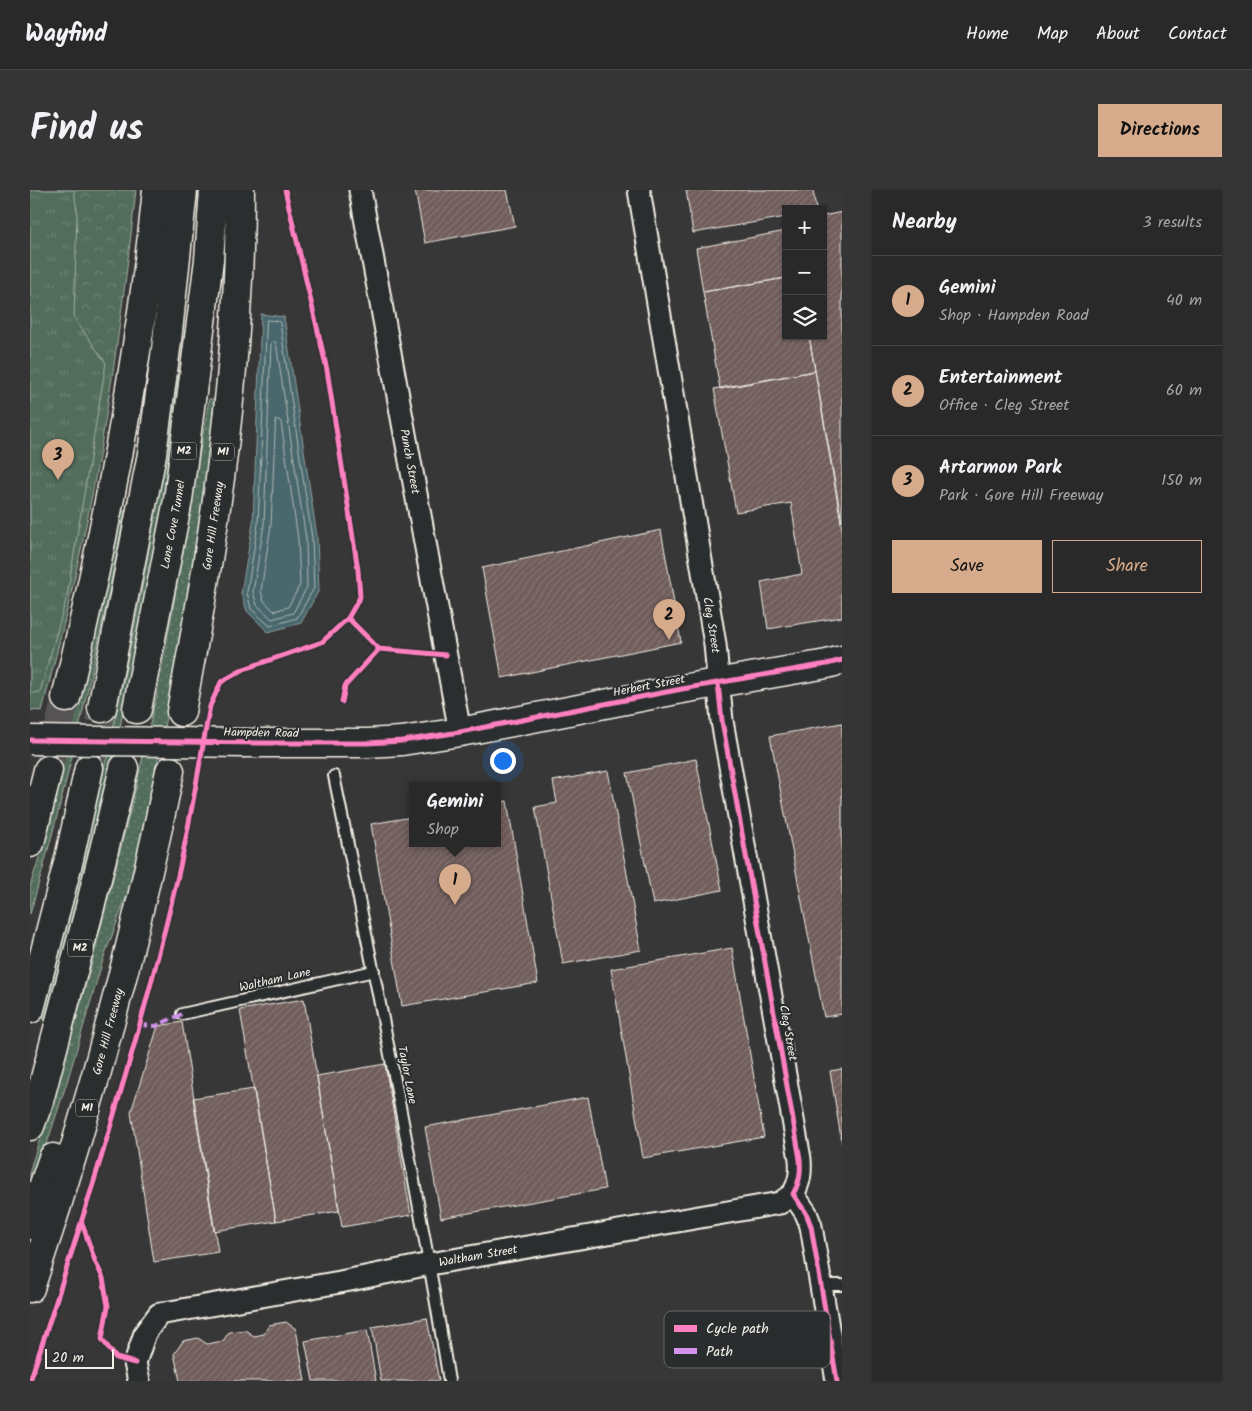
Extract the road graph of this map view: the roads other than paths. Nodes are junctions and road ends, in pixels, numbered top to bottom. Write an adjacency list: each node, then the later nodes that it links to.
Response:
1 (157, 190): 9 (main road)
2 (183, 190): 10 (main road, M2)
3 (214, 190): 11 (main road, Lane Cove Tunnel / M2)
4 (240, 190): 12 (main road, Gore Hill Freeway / M1)
5 (360, 190): 13 (street, Punch Street)
6 (639, 190): 8 (street, Cleg Street)
7 (842, 660): 8 (main road, Herbert Street)
8 (718, 683): 13 (main road, Herbert Street); 28 (street, Cleg Street)
9 (66, 698)
10 (102, 708)
11 (137, 709)
12 (181, 712)
13 (460, 732): 14 (main road, Hampden Road, bridge)
14 (30, 740)
15 (89, 768): 21 (main road)
16 (124, 768): 27 (main road, M2)
17 (48, 770): 20 (main road)
18 (170, 771): 22 (main road, Gore Hill Freeway / M1)
19 (334, 776): 24 (lane, Taylor Lane)
20 (30, 843)
21 (69, 859): 23 (main road); 25 (main road)
22 (136, 925): 29 (main road); 33 (main road, Gore Hill Freeway / M1)
23 (30, 970)
24 (374, 971): 26 (lane, Waltham Lane); 30 (lane, Taylor Lane)
25 (30, 1009)
26 (182, 1014)
27 (30, 1126)
28 (793, 1194): 30 (street, Waltham Street); 31 (street)
29 (30, 1225)
30 (430, 1264): 37 (street, Waltham Street); 38 (lane, Taylor Lane)
31 (820, 1282): 32 (lane); 34 (street)
32 (842, 1285)
33 (30, 1288)
34 (828, 1311)
35 (830, 1320): 36 (street)
36 (837, 1346): 39 (street)
37 (139, 1381)
38 (449, 1381)
39 (838, 1381)

